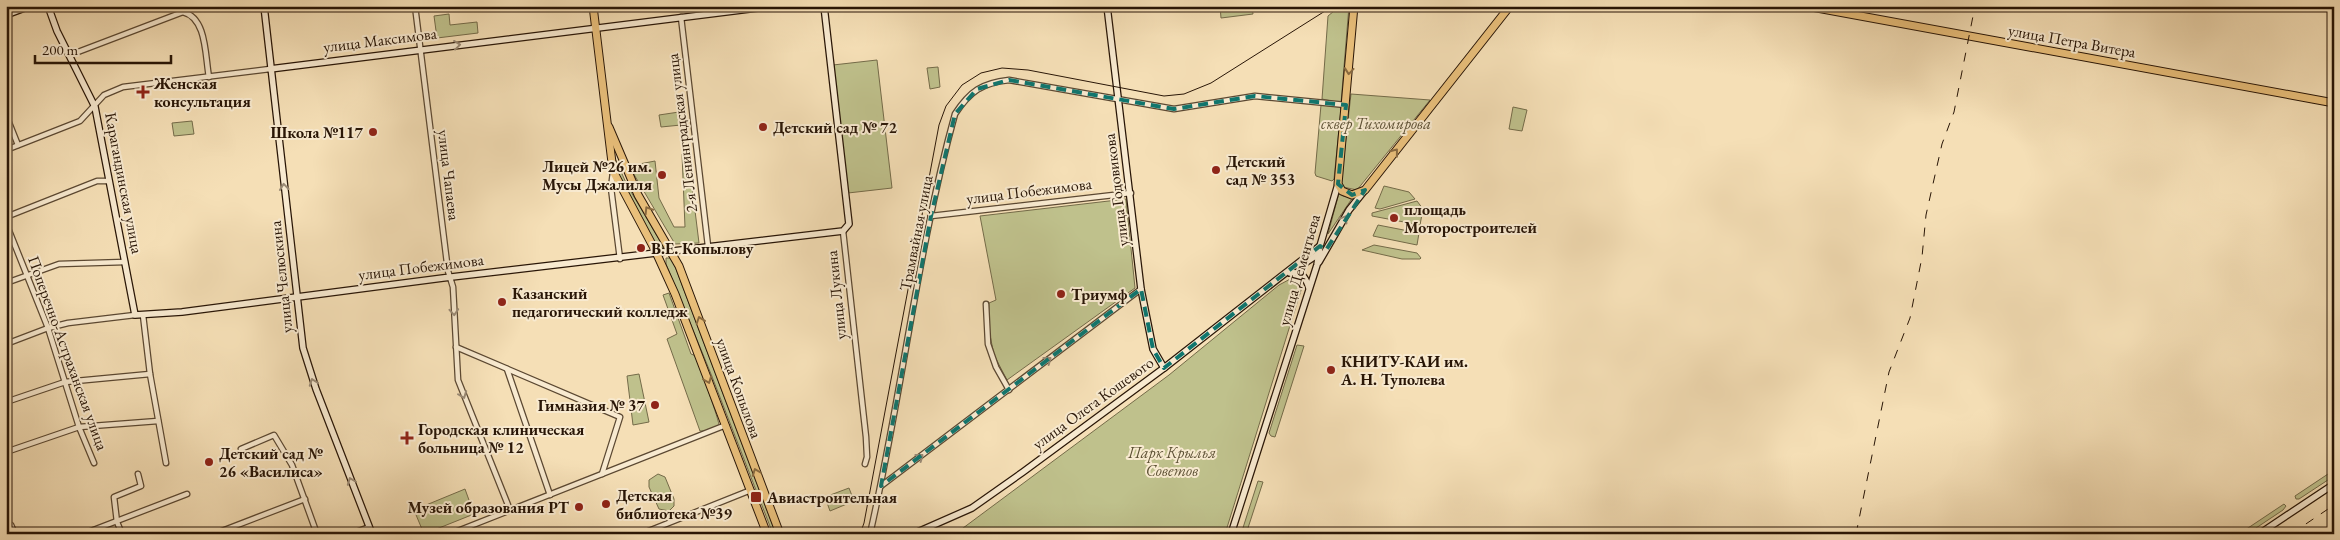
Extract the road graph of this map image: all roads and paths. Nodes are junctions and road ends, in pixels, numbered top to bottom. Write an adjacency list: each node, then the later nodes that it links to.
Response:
1 (30, 6): 14 (street)
2 (48, 6): 18 (street, Карагандинская улица)
3 (180, 6): 13 (street)
4 (264, 6): 19 (street, улица Челюскина)
5 (415, 6): 17 (street, улица Чапаева)
6 (593, 6): 16 (main road)
7 (774, 6): 15 (street, улица Максимова)
8 (824, 6): 37 (street, улица Лукина)
9 (1107, 6): 21 (street, улица Годовикова)
10 (1354, 6): 23 (main road, улица Дементьева, one-way to 23)
11 (1510, 6): 32 (main road, one-way to 11)
12 (1806, 6): 22 (main road, улица Петра Витера)
13 (182, 12): 18 (street); 20 (street)
14 (6, 15)
15 (680, 16): 16 (street, улица Максимова); 38 (street, 2-я Ленинградская улица)
16 (595, 28): 17 (street, улица Максимова, one-way to 16); 26 (main road)
17 (420, 49): 19 (street, улица Максимова); 49 (street, улица Чапаева)
18 (70, 55): 24 (street, Карагандинская улица)
19 (270, 69): 20 (street, улица Максимова); 54 (street, улица Челюскина, one-way to 19)
20 (209, 77): 24 (street, улица Максимова)
21 (1119, 100): 23 (street, Трамвайная улица); 33 (street, улица Годовикова); 34 (street, Трамвайная улица)
22 (2334, 103)
23 (1346, 105): 31 (main road, улица Дементьева)
24 (95, 107): 27 (street, улица Максимова); 30 (street, Карагандинская улица)
25 (6, 115): 27 (street)
26 (606, 115): 29 (main road); 40 (main road, улица Копылова, one-way to 26)
27 (18, 145): 28 (street, улица Максимова)
28 (6, 150)
29 (613, 171): 41 (main road, улица Копылова); 43 (street)
30 (110, 181): 35 (street); 44 (street, Карагандинская улица)
31 (1338, 184): 32 (main road); 39 (street, улица Дементьева)
32 (1365, 190): 39 (street, one-way to 32)
33 (1131, 193): 34 (street, улица Побежимова); 52 (street, улица Годовикова)
34 (930, 216): 78 (street, Трамвайная улица)
35 (6, 217)
36 (6, 224): 48 (street, Поперечно-Астраханская улица)
37 (843, 232): 38 (street, улица Побежимова); 74 (street, улица Лукина)
38 (708, 246): 40 (street, улица Побежимова)
39 (1323, 248): 42 (street, улица Олега Кошевого); 45 (street, улица Олега Кошевого); 46 (street)
40 (673, 252): 41 (street, улица Побежимова); 97 (main road, улица Копылова, one-way to 40)
41 (657, 254): 43 (street, улица Побежимова); 68 (main road, улица Копылова, one-way to 68)
42 (1319, 254): 45 (street, улица Олега Кошевого); 46 (street, улица Дементьева)
43 (620, 259): 49 (street, улица Побежимова)
44 (125, 262): 48 (street); 56 (street, Карагандинская улица)
45 (1300, 263): 46 (street); 47 (street, улица Олега Кошевого); 50 (street, улица Олега Кошевого)
46 (1317, 267): 53 (street, улица Дементьева)
47 (1290, 273): 50 (street, улица Олега Кошевого); 53 (street)
48 (26, 275): 51 (street); 58 (street, Поперечно-Астраханская улица)
49 (450, 277): 54 (street, улица Побежимова); 60 (street, улица Чапаева, one-way to 60)
50 (1280, 278): 61 (street, улица Олега Кошевого)
51 (6, 283)
52 (1141, 289): 61 (street, улица Годовикова); 65 (street, one-way to 52)
53 (1310, 290): 100 (street, улица Дементьева)
54 (296, 296): 57 (street, улица Побежимова); 86 (street, улица Челюскина, one-way to 54)
55 (986, 304): 65 (street)
56 (135, 314): 57 (street, улица Побежимова); 58 (street, улица Побежимова)
57 (143, 314): 63 (street)
58 (48, 328): 59 (street, улица Побежимова); 64 (street, Поперечно-Астраханская улица)
59 (6, 344)
60 (456, 347): 62 (street); 83 (street, улица Чапаева, one-way to 83)
61 (1164, 368): 99 (street, улица Олега Кошевого)
62 (507, 369): 76 (street); 81 (street)
63 (150, 374): 64 (street); 67 (street)
64 (65, 382): 66 (street); 69 (street, Поперечно-Астраханская улица)
65 (1009, 390): 78 (street, one-way to 65)
66 (6, 402)
67 (158, 421): 69 (street); 73 (street)
68 (726, 425): 76 (street); 79 (main road, улица Копылова)
69 (79, 427): 71 (street); 72 (street, Поперечно-Астраханская улица)
70 (240, 449): 82 (street)
71 (6, 452)
72 (94, 463)
73 (166, 463)
74 (865, 464)
75 (138, 474): 84 (street)
76 (602, 474): 81 (street)
77 (2334, 484): 101 (street)
78 (881, 486): 98 (street, Трамвайная улица)
79 (751, 490): 95 (street); 96 (main road, улица Копылова)
80 (187, 494): 84 (street)
81 (550, 494): 83 (street)
82 (305, 499): 90 (street); 91 (street)
83 (510, 510): 94 (street)
84 (117, 522): 88 (street); 89 (street)
85 (9, 526): 87 (street)
86 (369, 527): 92 (street); 93 (street, улица Челюскина)
87 (15, 534)
88 (83, 534)
89 (122, 534)
90 (214, 534)
91 (317, 534)
92 (351, 534)
93 (372, 534)
94 (450, 534)
95 (641, 534)
96 (767, 534)
97 (780, 534)
98 (870, 534)
99 (913, 534)
100 (1231, 534)
101 (2259, 534)

